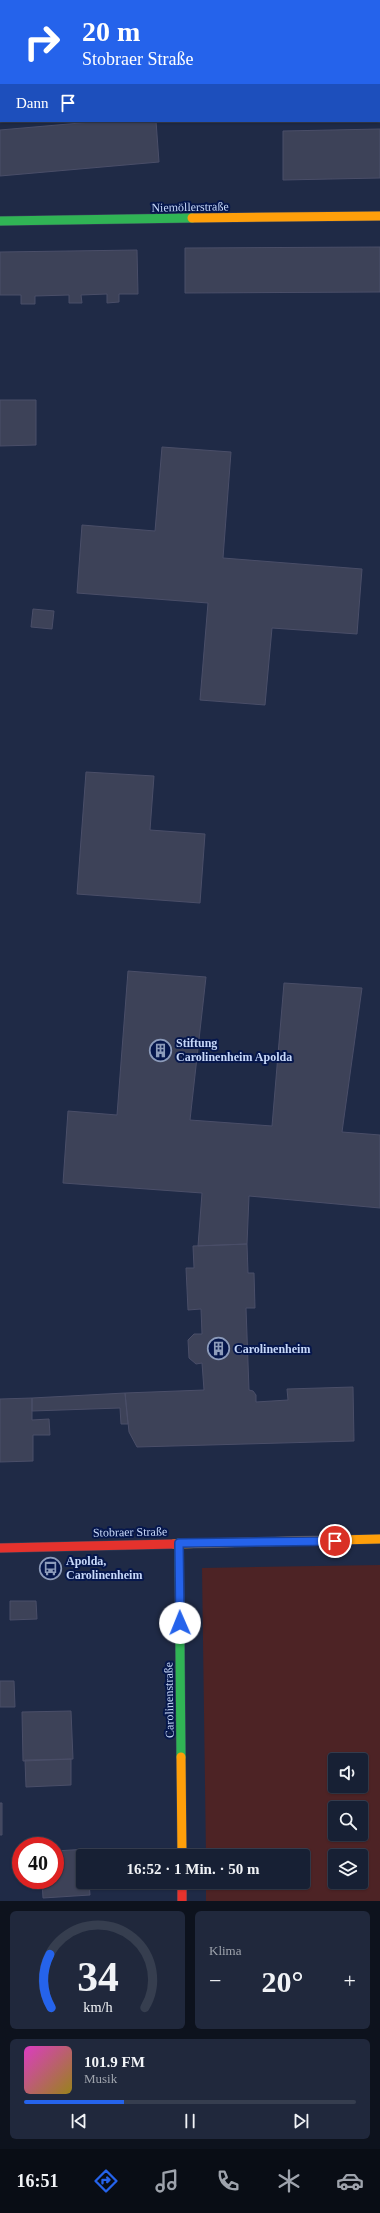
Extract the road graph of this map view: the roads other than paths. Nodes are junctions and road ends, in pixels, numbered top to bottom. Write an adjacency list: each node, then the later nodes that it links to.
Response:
1 (380, 216): 2 (street, Niemöllerstraße)
2 (0, 221)
3 (380, 1539): 4 (street, Stobraer Straße)
4 (179, 1543): 5 (street, Stobraer Straße); 6 (street, Carolinenstraße)
5 (0, 1548)
6 (182, 1849)
7 (182, 1889): 8 (street)
8 (182, 1901)

